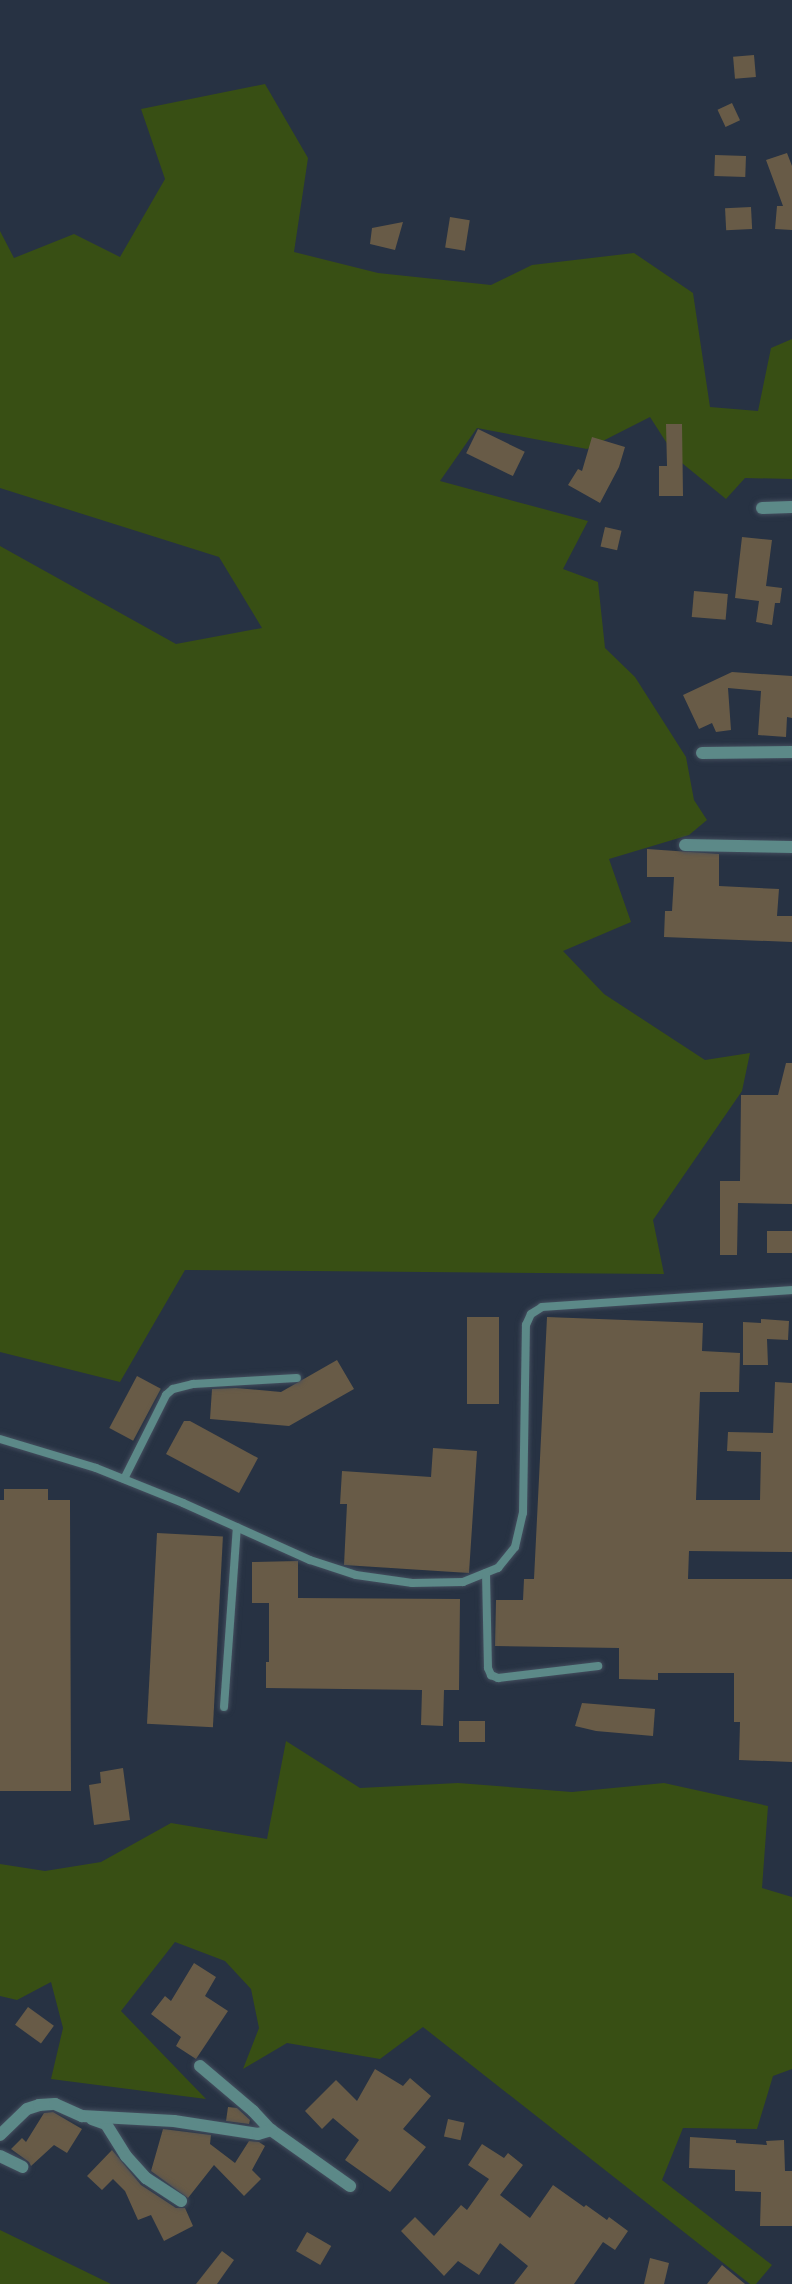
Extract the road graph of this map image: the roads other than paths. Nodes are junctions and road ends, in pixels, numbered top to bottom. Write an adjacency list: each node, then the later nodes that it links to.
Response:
1 (762, 507): 2 (street)
2 (792, 507)
3 (792, 752): 4 (street)
4 (702, 753)
5 (685, 845): 6 (street)
6 (792, 847)
7 (792, 1290): 12 (lane)
8 (297, 1378): 10 (lane)
9 (0, 1440): 10 (lane)
10 (124, 1479): 11 (lane)
11 (237, 1527): 12 (lane); 14 (lane)
12 (486, 1573): 13 (lane)
13 (598, 1666)
14 (224, 1707)
15 (200, 2066): 17 (street)
16 (82, 2116): 17 (street); 18 (street); 22 (street)
17 (271, 2130): 21 (street)
18 (0, 2135)
19 (0, 2156): 20 (street)
20 (23, 2167)
21 (350, 2186)
22 (181, 2201)

